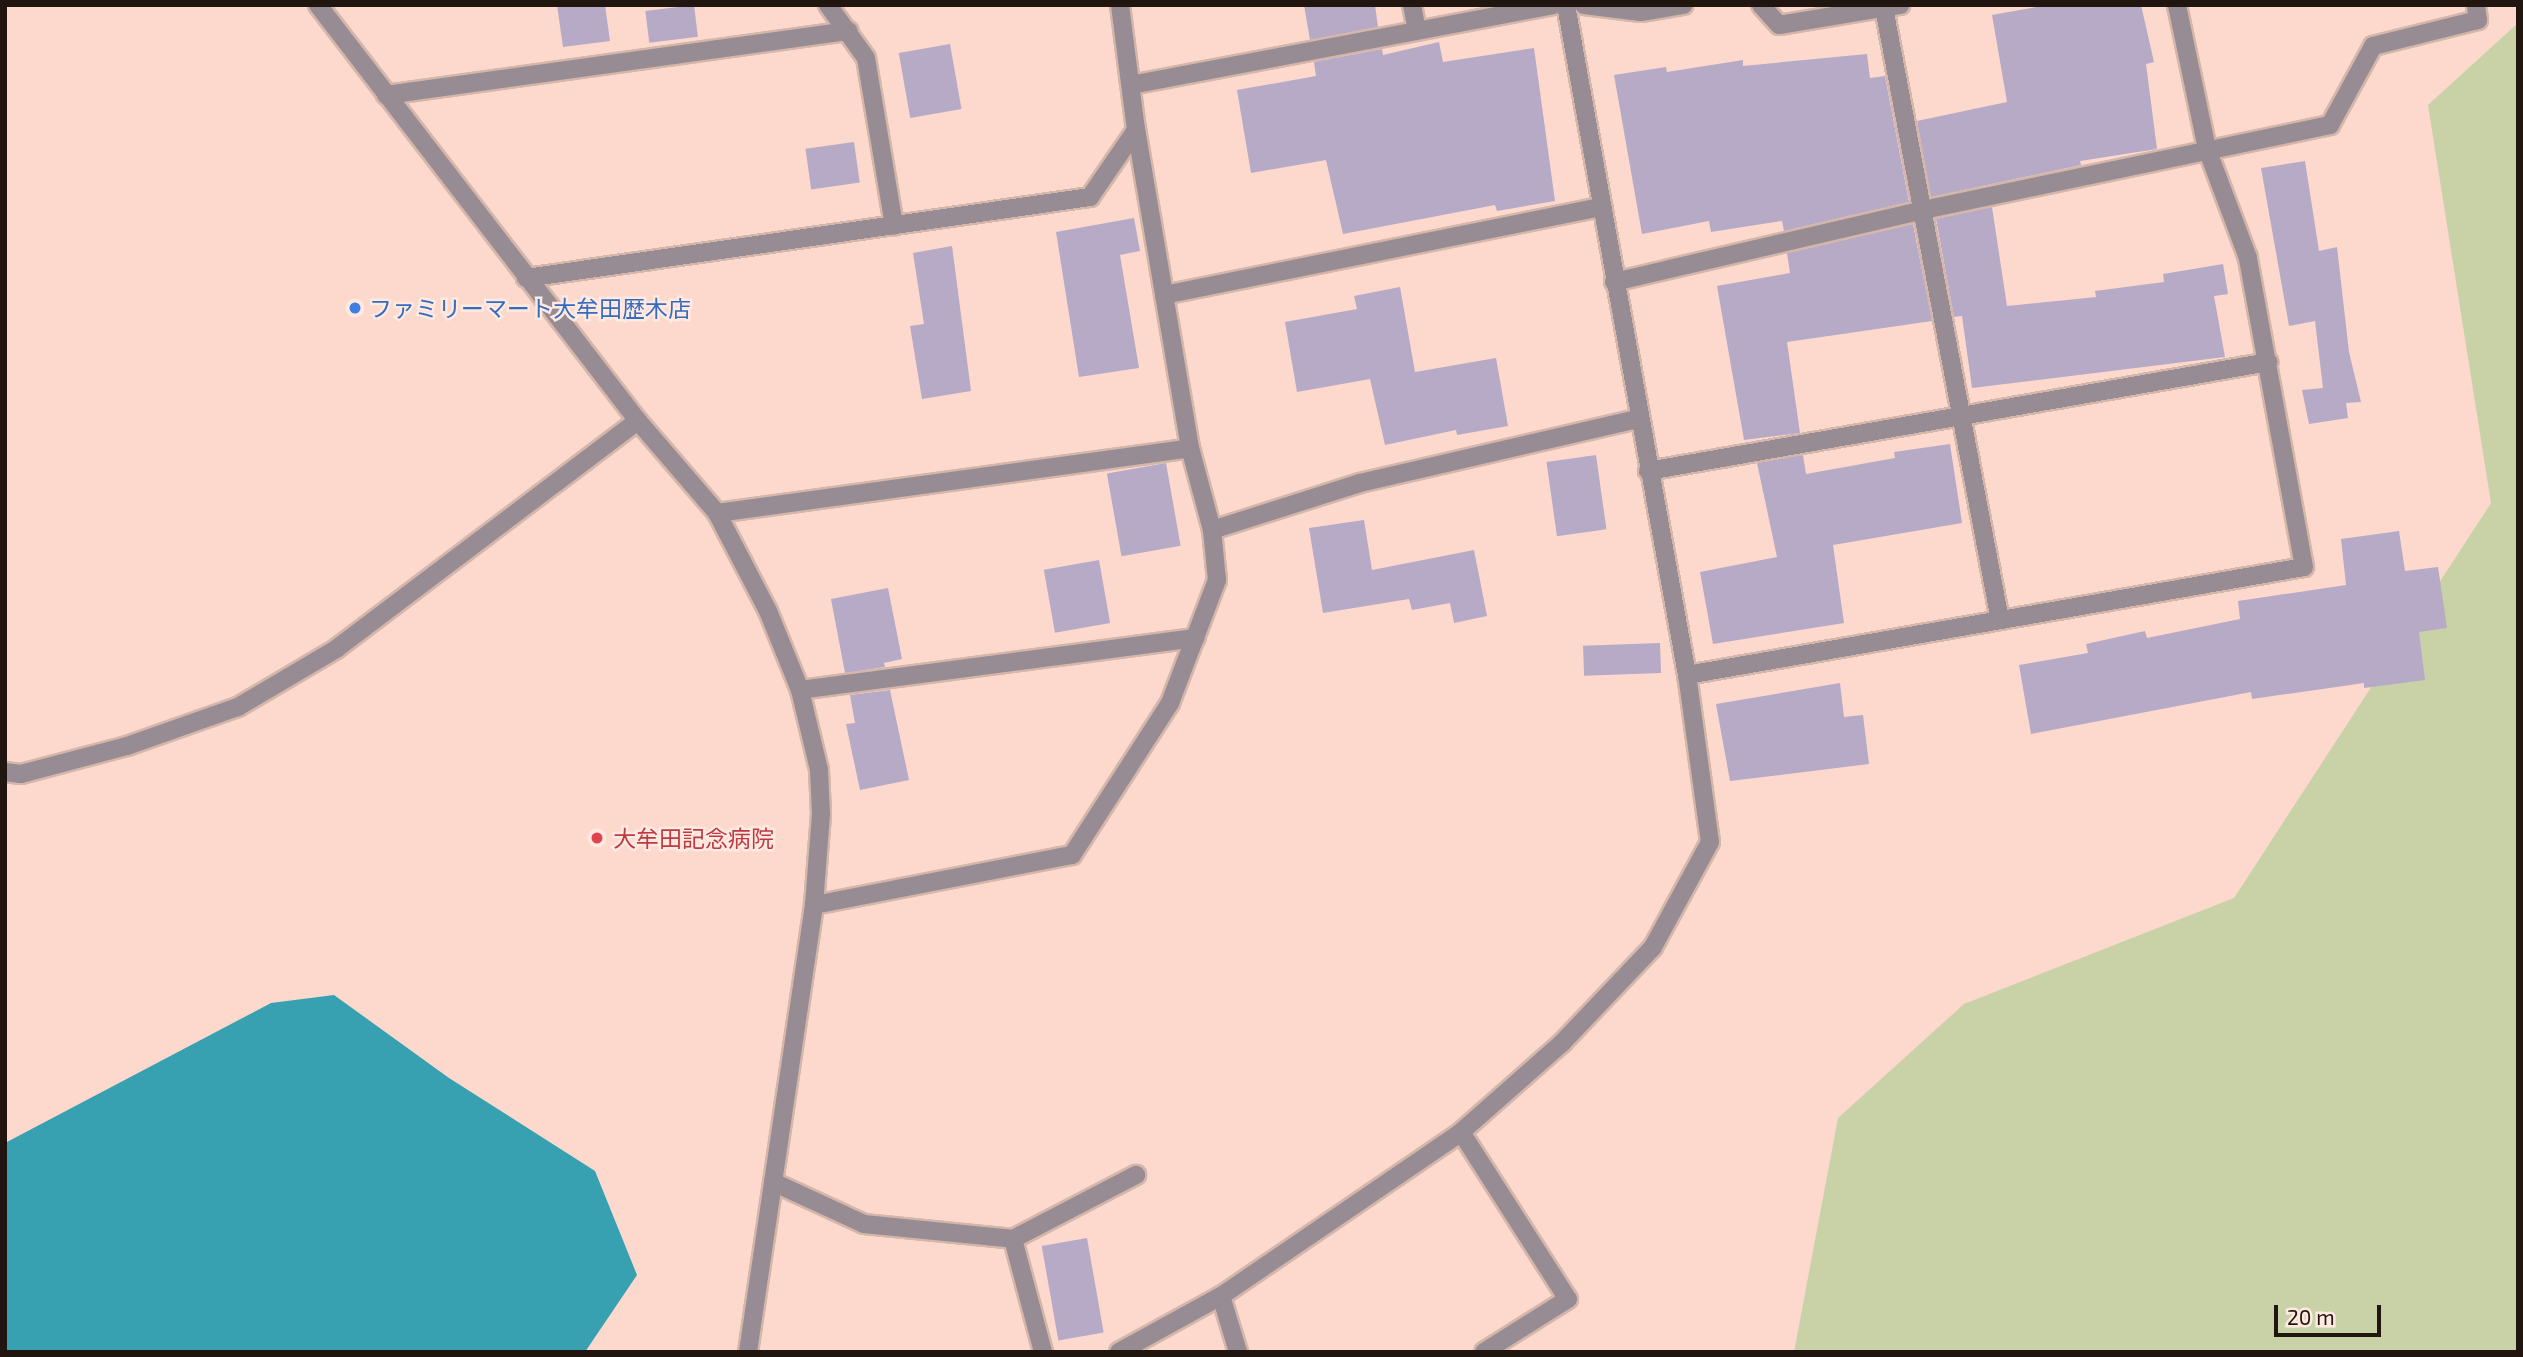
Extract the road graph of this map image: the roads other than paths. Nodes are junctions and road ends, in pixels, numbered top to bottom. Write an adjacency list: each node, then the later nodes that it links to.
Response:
1 (318, 5): 16 (street)
2 (828, 5): 13 (street)
3 (1120, 5): 15 (street)
4 (1412, 5): 14 (street)
5 (1553, 5): 14 (street)
6 (1566, 5): 19 (street)
7 (1584, 5): 8 (street)
8 (1683, 5)
9 (1761, 5): 12 (street)
10 (2177, 5): 18 (street)
11 (2476, 5): 18 (street)
12 (1892, 7): 20 (street)
13 (849, 31): 16 (street); 21 (street)
14 (1417, 31): 15 (street)
15 (1131, 85): 17 (street)
16 (386, 95): 22 (street)
17 (1136, 130): 21 (street); 24 (street)
18 (2207, 149): 20 (street); 25 (street)
19 (1601, 207): 23 (street); 24 (street)
20 (1923, 210): 23 (street); 26 (street)
21 (894, 226): 22 (street)
22 (526, 278): 28 (street)
23 (1614, 282): 27 (street)
24 (1164, 295): 29 (street)
25 (2269, 362): 26 (street); 33 (street)
26 (1962, 415): 30 (street); 33 (street)
27 (1638, 419): 30 (street); 32 (street)
28 (638, 421): 31 (street); 37 (street)
29 (1190, 448): 31 (street); 32 (street)
30 (1648, 471): 35 (street)
31 (717, 513): 36 (street)
32 (1212, 530): 34 (street)
33 (2000, 620): 35 (street)
34 (1196, 638): 36 (street); 38 (street)
35 (1687, 675): 39 (street)
36 (800, 690): 38 (street)
37 (5, 772)
38 (814, 905): 41 (street)
39 (1461, 1132): 43 (street); 48 (street)
40 (1136, 1175): 42 (street)
41 (773, 1182): 42 (street); 44 (street)
42 (1013, 1239): 45 (street)
43 (1221, 1296): 46 (street); 47 (street)
44 (748, 1352)
45 (1042, 1352)
46 (1119, 1352)
47 (1238, 1352)
48 (1484, 1352)

